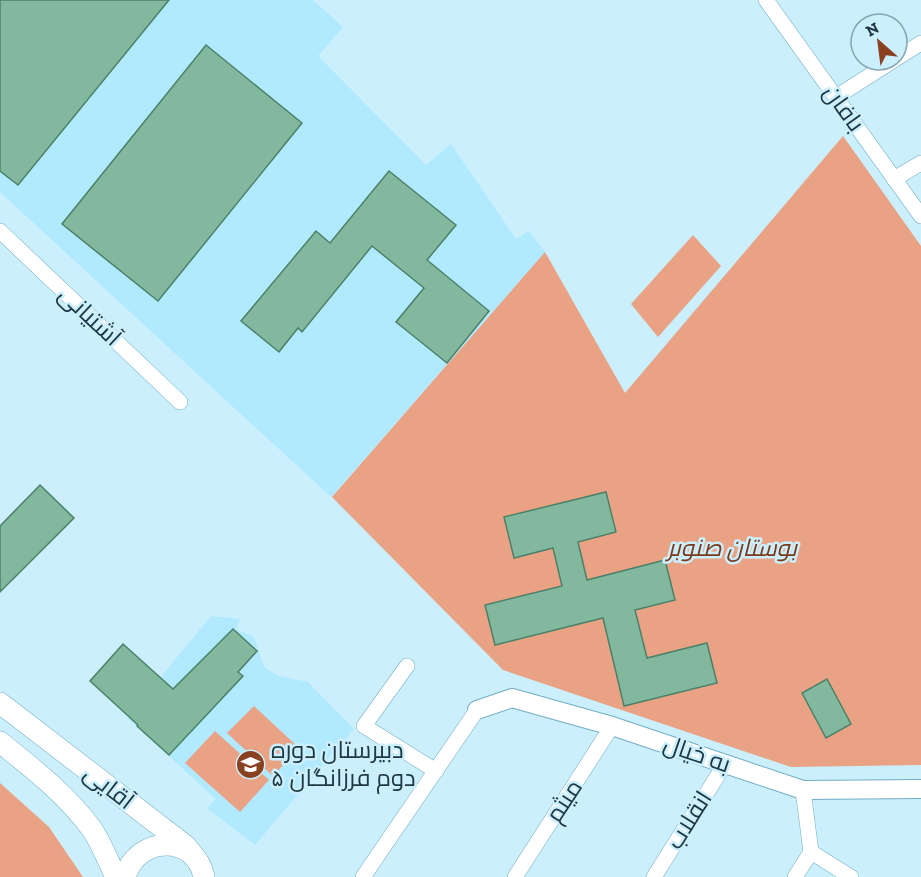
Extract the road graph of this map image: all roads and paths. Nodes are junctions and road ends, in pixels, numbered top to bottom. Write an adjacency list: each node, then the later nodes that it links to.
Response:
1 (774, 3): 3 (street, بافان)
2 (875, 72): 3 (street)
3 (836, 97): 5 (street, بافان)
4 (921, 163): 5 (street)
5 (894, 178): 6 (street, بافان)
6 (921, 216)
7 (0, 231): 8 (street, آشتیانی)
8 (180, 402)
9 (407, 666): 15 (street)
10 (0, 703): 19 (main road, آقایی)
11 (477, 710): 12 (street, به خیال); 15 (street)
12 (612, 726): 14 (street, به خیال); 24 (street, میثم)
13 (0, 742): 20 (main road, آقایی)
14 (724, 764): 17 (street, به خیال); 25 (street, انقلاب)
15 (436, 771): 23 (street)
16 (921, 789): 17 (street, به خیال)
17 (803, 790): 18 (street)
18 (811, 852): 26 (street); 27 (street)
19 (201, 869): 21 (main road); 22 (street, آقایی)
20 (116, 877)
21 (125, 877)
22 (214, 877)
23 (363, 877)
24 (515, 877)
25 (654, 877)
26 (795, 877)
27 (851, 877)

